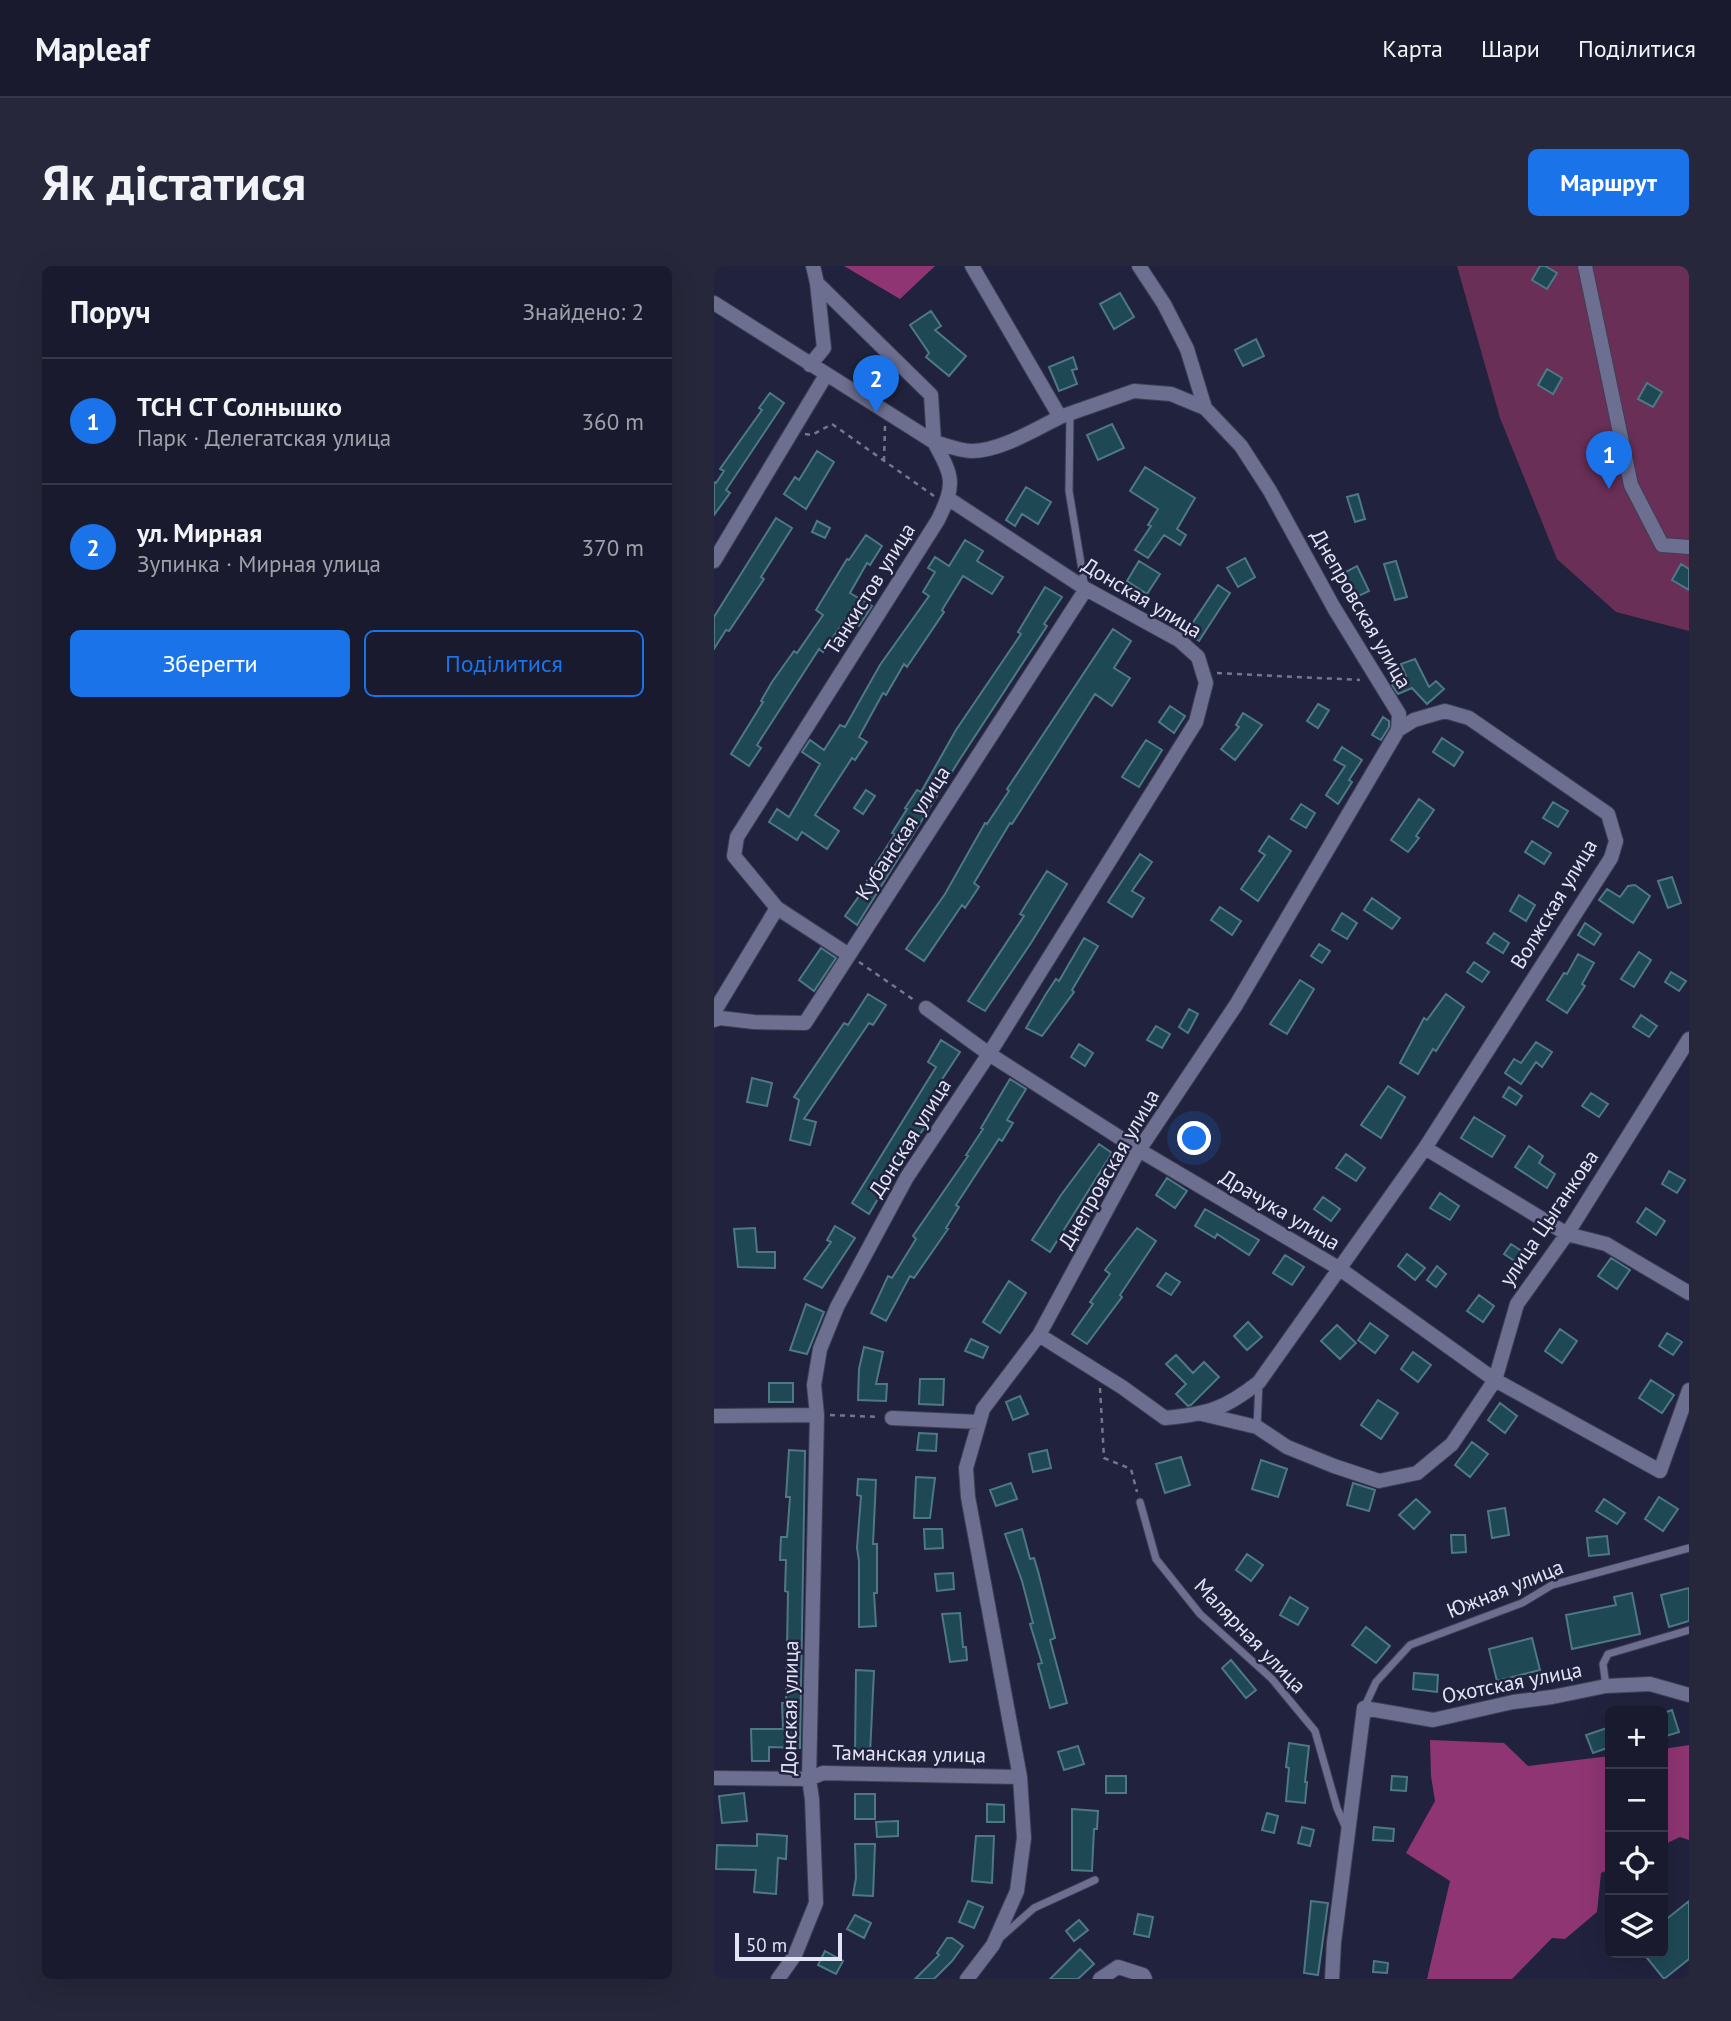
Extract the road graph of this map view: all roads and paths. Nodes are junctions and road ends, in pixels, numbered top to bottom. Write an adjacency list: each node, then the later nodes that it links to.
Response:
1 (813, 266): 5 (street)
2 (972, 266): 11 (street)
3 (1139, 266): 9 (street, Днепровская улица)
4 (1585, 266): 16 (street)
5 (817, 283): 7 (street); 13 (street)
6 (714, 303): 7 (street)
7 (810, 365): 8 (street)
8 (826, 375): 10 (street); 12 (street)
9 (1205, 408): 11 (street, Днепровская улица); 20 (street, Днепровская улица)
10 (886, 411): 13 (street); 14 (path)
11 (1065, 415): 13 (street); 18 (lane)
12 (792, 432): 14 (path); 17 (street)
13 (934, 442): 15 (street)
14 (884, 461): 15 (path)
15 (947, 501): 18 (street, Донская улица); 22 (street, Танкистов улица)
16 (1689, 547)
17 (714, 561)
18 (1086, 589): 19 (street, Донская улица); 23 (street, Кубанская улица)
19 (1203, 672): 20 (path); 28 (street, Донская улица)
20 (1379, 683): 21 (street, Днепровская улица)
21 (1398, 730): 29 (street, Волжская улица); 30 (street, Днепровская улица)
22 (777, 908): 23 (street); 25 (street)
23 (849, 955): 24 (path); 26 (street, Кубанская улица)
24 (926, 1008): 28 (street, Драчука улица)
25 (714, 1012)
26 (714, 1020)
27 (1689, 1039): 31 (street, улица Цыганкова)
28 (989, 1054): 30 (street, Драчука улица); 40 (street, Донская улица)
29 (1426, 1148): 31 (street); 32 (street, Волжская улица)
30 (1139, 1150): 32 (street, Драчука улица); 34 (street, Днепровская улица)
31 (1567, 1234): 33 (street); 36 (street, улица Цыганкова)
32 (1340, 1269): 36 (street, Драчука улица); 37 (street, Волжская улица)
33 (1689, 1293)
34 (1039, 1335): 35 (street, Волжская улица); 43 (street, Днепровская улица)
35 (1104, 1376): 39 (street, Волжская улица); 45 (path)
36 (1494, 1380): 38 (street, Драчука улица); 44 (street, улица Цыганкова)
37 (1259, 1382): 39 (street, Волжская улица); 44 (lane)
38 (1689, 1390)
39 (1202, 1414): 44 (street, улица Цыганкова)
40 (817, 1415): 41 (street); 42 (path); 53 (street, Донская улица)
41 (714, 1416)
42 (892, 1418): 43 (street)
43 (979, 1422): 51 (street, Днепровская улица)
44 (1257, 1427)
45 (1140, 1502): 54 (lane, Малярная улица)
46 (1689, 1548): 50 (lane, Южная улица)
47 (1689, 1630): 48 (lane)
48 (1606, 1686): 49 (street, Охотская улица); 50 (street, Охотская улица)
49 (1689, 1695)
50 (1364, 1707): 54 (street)
51 (1020, 1777): 53 (street, Таманская улица); 56 (street, Днепровская улица)
52 (714, 1778): 53 (street, Таманская улица)
53 (809, 1779): 57 (street, Донская улица)
54 (1349, 1833): 61 (street)
55 (1095, 1880): 56 (lane)
56 (993, 1945): 58 (street, Днепровская улица)
57 (778, 1979)
58 (967, 1979)
59 (1100, 1979): 60 (street)
60 (1145, 1979)
61 (1332, 1979)

